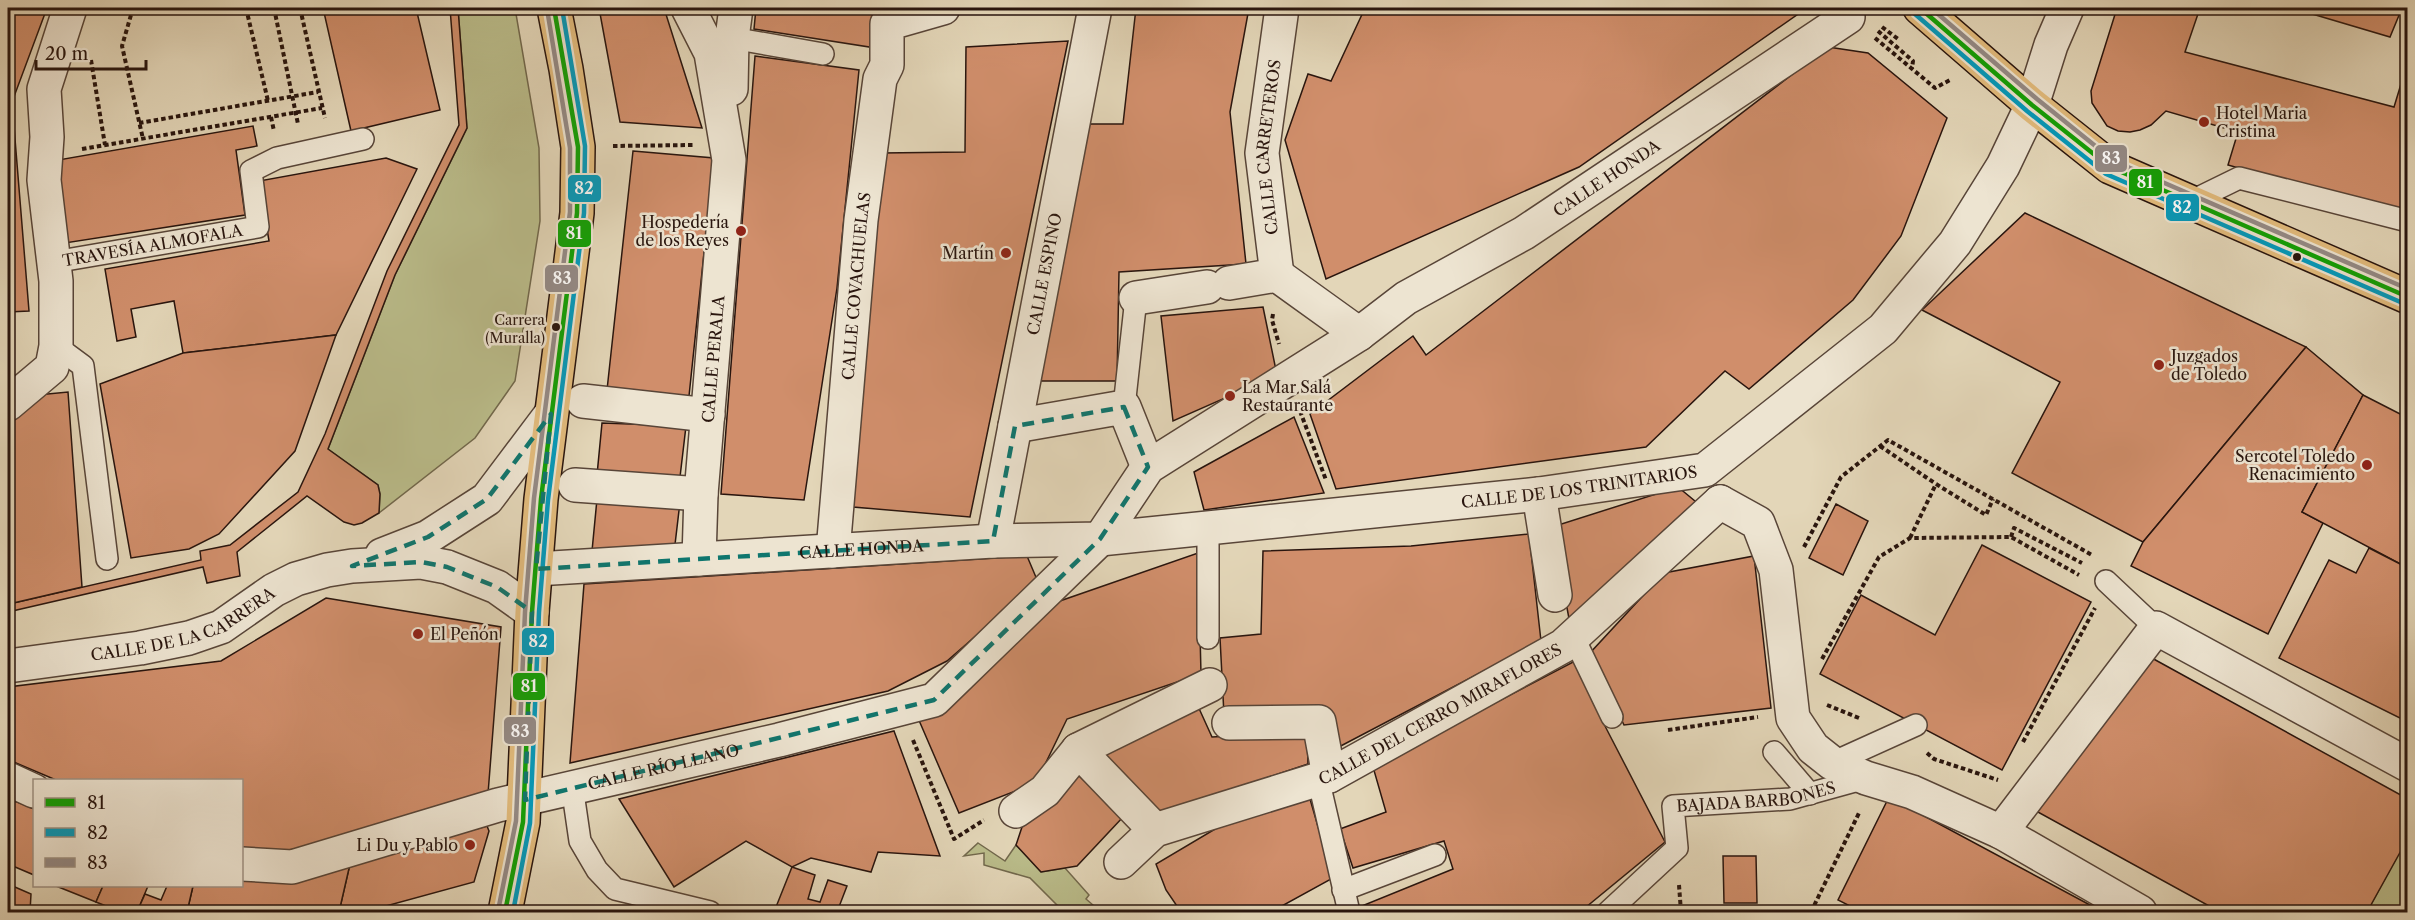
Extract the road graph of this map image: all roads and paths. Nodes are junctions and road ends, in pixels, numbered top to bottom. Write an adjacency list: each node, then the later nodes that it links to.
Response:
1 (70, 8): 36 (street)
2 (133, 8): 27 (path)
3 (246, 8): 22 (path)
4 (274, 8): 21 (path)
5 (300, 8): 20 (path)
6 (554, 8): 49 (main road, CALLE DE LA CARRERA)
7 (688, 8): 35 (street, CALLE PERALA)
8 (943, 8): 13 (street)
9 (1095, 8): 51 (street, CALLE ESPINO)
10 (1282, 8): 40 (street, CALLE CARRETEROS)
11 (1920, 8): 23 (main road)
12 (2067, 8): 23 (street, CALLE DE LOS TRINITARIOS)
13 (887, 16): 68 (street, CALLE COVACHUELAS)
14 (734, 23): 17 (lane); 35 (street, CALLE PERALA)
15 (1863, 24): 18 (path); 18 (path); 43 (street, CALLE HONDA)
16 (90, 52): 33 (path)
17 (823, 54)
18 (1912, 68): 19 (path)
19 (1950, 80)
20 (318, 92): 21 (path); 24 (path)
21 (292, 96): 22 (path); 25 (path)
22 (268, 101): 27 (path)
23 (2032, 105): 37 (main road); 54 (street, CALLE DE LOS TRINITARIOS)
24 (322, 108): 25 (path); 26 (path)
25 (296, 113): 29 (path); 31 (path)
26 (326, 122)
27 (139, 123): 31 (path)
28 (308, 126): 29 (path)
29 (299, 128): 30 (path)
30 (291, 130)
31 (143, 139): 33 (path)
32 (363, 140): 39 (lane, TRAVESÍA ALMOFALA)
33 (105, 145): 36 (path)
34 (609, 147): 35 (path)
35 (728, 152): 50 (street, CALLE PERALA)
36 (46, 155): 39 (street)
37 (2190, 202): 38 (lane); 41 (main road)
38 (2408, 221)
39 (54, 262): 44 (street)
40 (1277, 275): 42 (street); 43 (street)
41 (2408, 297)
42 (1136, 298): 48 (lane)
43 (1359, 334): 45 (street, CALLE HONDA)
44 (56, 346): 47 (street); 71 (lane)
45 (1288, 381): 53 (street, CALLE HONDA); 61 (path)
46 (583, 401): 50 (street)
47 (8, 404)
48 (1124, 407): 51 (street); 53 (street)
49 (551, 414): 72 (street, CALLE DE LA CARRERA); 73 (main road, CALLE DE LA CARRERA)
50 (708, 415): 57 (street, CALLE PERALA)
51 (1015, 426): 66 (street, CALLE ESPINO)
52 (1880, 447): 56 (path); 59 (path); 67 (path)
53 (1148, 467): 65 (street, CALLE HONDA)
54 (1705, 470): 58 (street, CALLE DE LOS TRINITARIOS); 60 (street)
55 (575, 484): 57 (street)
56 (1936, 484): 59 (path); 64 (path)
57 (701, 494): 70 (street, CALLE PERALA)
58 (1539, 495): 61 (street, CALLE DE LOS TRINITARIOS); 76 (street)
59 (1993, 499): 69 (path)
60 (1720, 502): 80 (street, CALLE DEL CERRO MIRAFLORES); 94 (street)
61 (1339, 515): 62 (street, CALLE DE LOS TRINITARIOS)
62 (1208, 528): 65 (street, CALLE DE LOS TRINITARIOS); 81 (lane)
63 (2010, 537): 64 (path); 74 (path); 75 (path)
64 (1910, 538): 82 (path)
65 (1100, 539): 66 (street, CALLE HONDA); 85 (street, CALLE RÍO LLANO)
66 (993, 541): 68 (street, CALLE HONDA)
67 (1803, 550)
68 (833, 551): 70 (street, CALLE HONDA)
69 (2095, 557)
70 (699, 559): 73 (street, CALLE HONDA)
71 (107, 560)
72 (352, 566): 78 (street, CALLE DE LA CARRERA); 83 (street, CALLE DE LA CARRERA)
73 (536, 569): 78 (main road, CALLE DE LA CARRERA)
74 (2099, 574): 79 (lane)
75 (2085, 578)
76 (1555, 595)
77 (2096, 606): 86 (path)
78 (532, 612): 102 (main road, CALLE DE LA CARRERA)
79 (2156, 628): 95 (street); 105 (street)
80 (1573, 636): 88 (lane); 97 (street, CALLE DEL CERRO MIRAFLORES)
81 (1208, 638)
82 (1819, 665)
83 (8, 666)
84 (1210, 685): 92 (street)
85 (900, 708): 99 (street, CALLE RÍO LLANO); 106 (path)
86 (2039, 711)
87 (1764, 716): 91 (path)
88 (1612, 717)
89 (1229, 723): 97 (street)
90 (1917, 725): 94 (lane)
91 (1668, 730)
92 (1078, 750): 103 (street); 104 (street)
93 (1774, 752): 101 (lane)
94 (1832, 763): 98 (street)
95 (2408, 765)
96 (8, 779): 100 (street)
97 (1322, 779): 104 (street, CALLE DEL CERRO MIRAFLORES); 110 (lane)
98 (1870, 779): 101 (lane, BAJADA BARBONES); 105 (street); 116 (path)
99 (572, 786): 102 (street, CALLE RÍO LLANO); 113 (lane)
100 (33, 791)
101 (1810, 794): 115 (lane, BAJADA BARBONES)
102 (524, 811): 109 (street, CALLE RÍO LLANO); 111 (main road); 112 (main road)
103 (1016, 811)
104 (1155, 830): 108 (street, CALLE DEL CERRO MIRAFLORES)
105 (2001, 832): 117 (street)
106 (954, 839)
107 (1435, 855): 110 (lane)
108 (1121, 862)
109 (243, 864)
110 (1343, 890): 114 (lane)
111 (506, 912)
112 (528, 912)
113 (710, 912)
114 (1349, 912)
115 (1608, 912)
116 (1811, 912)
117 (2140, 912)

